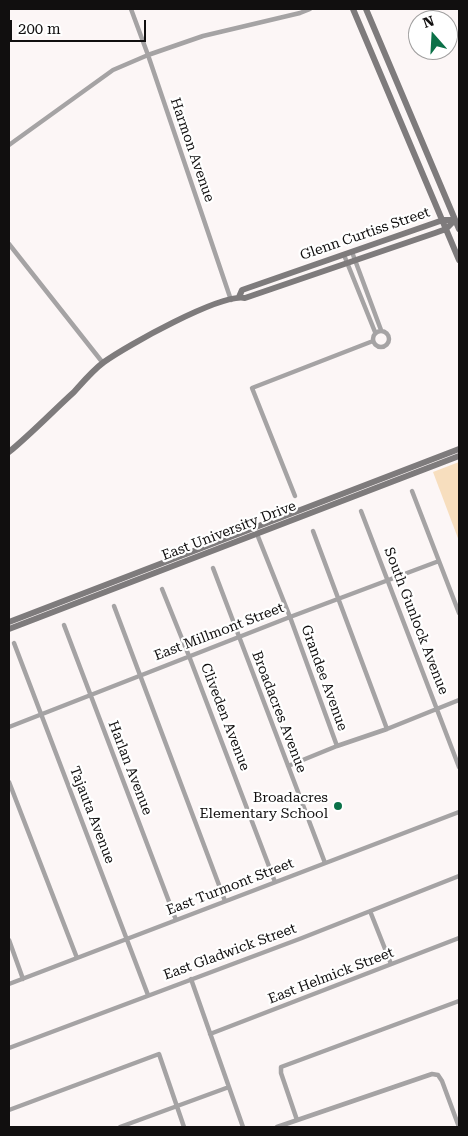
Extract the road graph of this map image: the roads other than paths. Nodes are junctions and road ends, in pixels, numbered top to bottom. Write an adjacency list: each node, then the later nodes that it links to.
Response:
1 (131, 9): 5 (street, Harmon Avenue)
2 (310, 9): 5 (street)
3 (353, 9): 7 (street)
4 (366, 9): 8 (street)
5 (148, 55): 6 (street); 18 (street, Harmon Avenue)
6 (9, 145)
7 (442, 220): 8 (street, Glenn Curtiss Street); 9 (street); 12 (street, Glenn Curtiss Street)
8 (456, 220): 9 (street, Glenn Curtiss Street); 10 (street)
9 (446, 228): 14 (street, Glenn Curtiss Street); 15 (street)
10 (459, 229)
11 (9, 244): 22 (street)
12 (352, 252): 13 (street, Glenn Curtiss Street); 14 (street)
13 (344, 255): 16 (street); 17 (street, Glenn Curtiss Street)
14 (355, 260): 16 (street, Glenn Curtiss Street); 19 (street)
15 (459, 260)
16 (347, 263): 17 (street, Glenn Curtiss Street); 20 (street)
17 (239, 297): 18 (street, Glenn Curtiss Street)
18 (231, 300): 22 (street, Glenn Curtiss Street)
19 (382, 330): 20 (street); 21 (street)
20 (375, 332): 21 (street)
21 (373, 341): 27 (street)
22 (103, 363): 24 (street, Glenn Curtiss Street)
23 (459, 449): 29 (street, East University Drive)
24 (9, 452)
25 (459, 456): 29 (street, East University Drive)
26 (412, 491): 31 (street)
27 (295, 496)
28 (361, 511): 33 (street, South Gunlock Avenue)
29 (255, 531): 38 (street, Grandee Avenue); 39 (street, East University Drive); 41 (street, East University Drive)
30 (313, 531): 35 (street)
31 (439, 561): 33 (street, East Millmont Street); 37 (street)
32 (213, 568): 42 (street, Broadacres Avenue)
33 (388, 580): 35 (street, East Millmont Street); 48 (street, South Gunlock Avenue)
34 (162, 588): 44 (street, Cliveden Avenue)
35 (338, 599): 38 (street, East Millmont Street); 51 (street)
36 (114, 606): 45 (street)
37 (459, 613)
38 (290, 617): 42 (street, East Millmont Street); 52 (street, Grandee Avenue)
39 (9, 622)
40 (64, 625): 46 (street, Harlan Avenue)
41 (9, 629)
42 (238, 637): 44 (street, East Millmont Street); 53 (street, Broadacres Avenue)
43 (14, 643): 49 (street, Tajauta Avenue)
44 (189, 656): 45 (street, East Millmont Street); 59 (street, Cliveden Avenue)
45 (140, 675): 46 (street, East Millmont Street); 60 (street)
46 (89, 694): 49 (street, East Millmont Street); 62 (street, Harlan Avenue)
47 (459, 700): 48 (street)
48 (436, 709): 51 (street); 54 (street, South Gunlock Avenue)
49 (41, 714): 50 (street, East Millmont Street); 64 (street, Tajauta Avenue)
50 (9, 727)
51 (387, 729): 52 (street)
52 (336, 746): 53 (street)
53 (288, 766): 57 (street, Broadacres Avenue)
54 (459, 767)
55 (9, 782): 66 (street)
56 (459, 812): 57 (street, East Turmont Street)
57 (325, 863): 59 (street, East Turmont Street)
58 (459, 876): 61 (street, East Gladwick Street)
59 (275, 882): 60 (street, East Turmont Street)
60 (225, 901): 62 (street, East Turmont Street)
61 (370, 911): 67 (street); 69 (street, East Gladwick Street)
62 (176, 920): 64 (street, East Turmont Street)
63 (459, 938): 67 (street, East Helmick Street)
64 (128, 939): 66 (street, East Turmont Street); 71 (street, Tajauta Avenue)
65 (9, 940): 68 (street)
66 (77, 958): 68 (street, East Turmont Street)
67 (391, 964): 73 (street, East Helmick Street)
68 (23, 979): 70 (street, East Turmont Street)
69 (191, 980): 71 (street, East Gladwick Street); 73 (street)
70 (9, 984)
71 (148, 995): 74 (street, East Gladwick Street)
72 (459, 1001): 78 (street)
73 (210, 1034): 75 (street)
74 (9, 1048)
75 (229, 1086): 76 (street); 81 (street)
76 (177, 1106): 77 (street); 79 (street); 80 (street)
77 (9, 1110)
78 (297, 1120): 82 (street); 83 (street)
79 (120, 1127)
80 (184, 1127)
81 (243, 1127)
82 (277, 1127)
83 (459, 1127)

